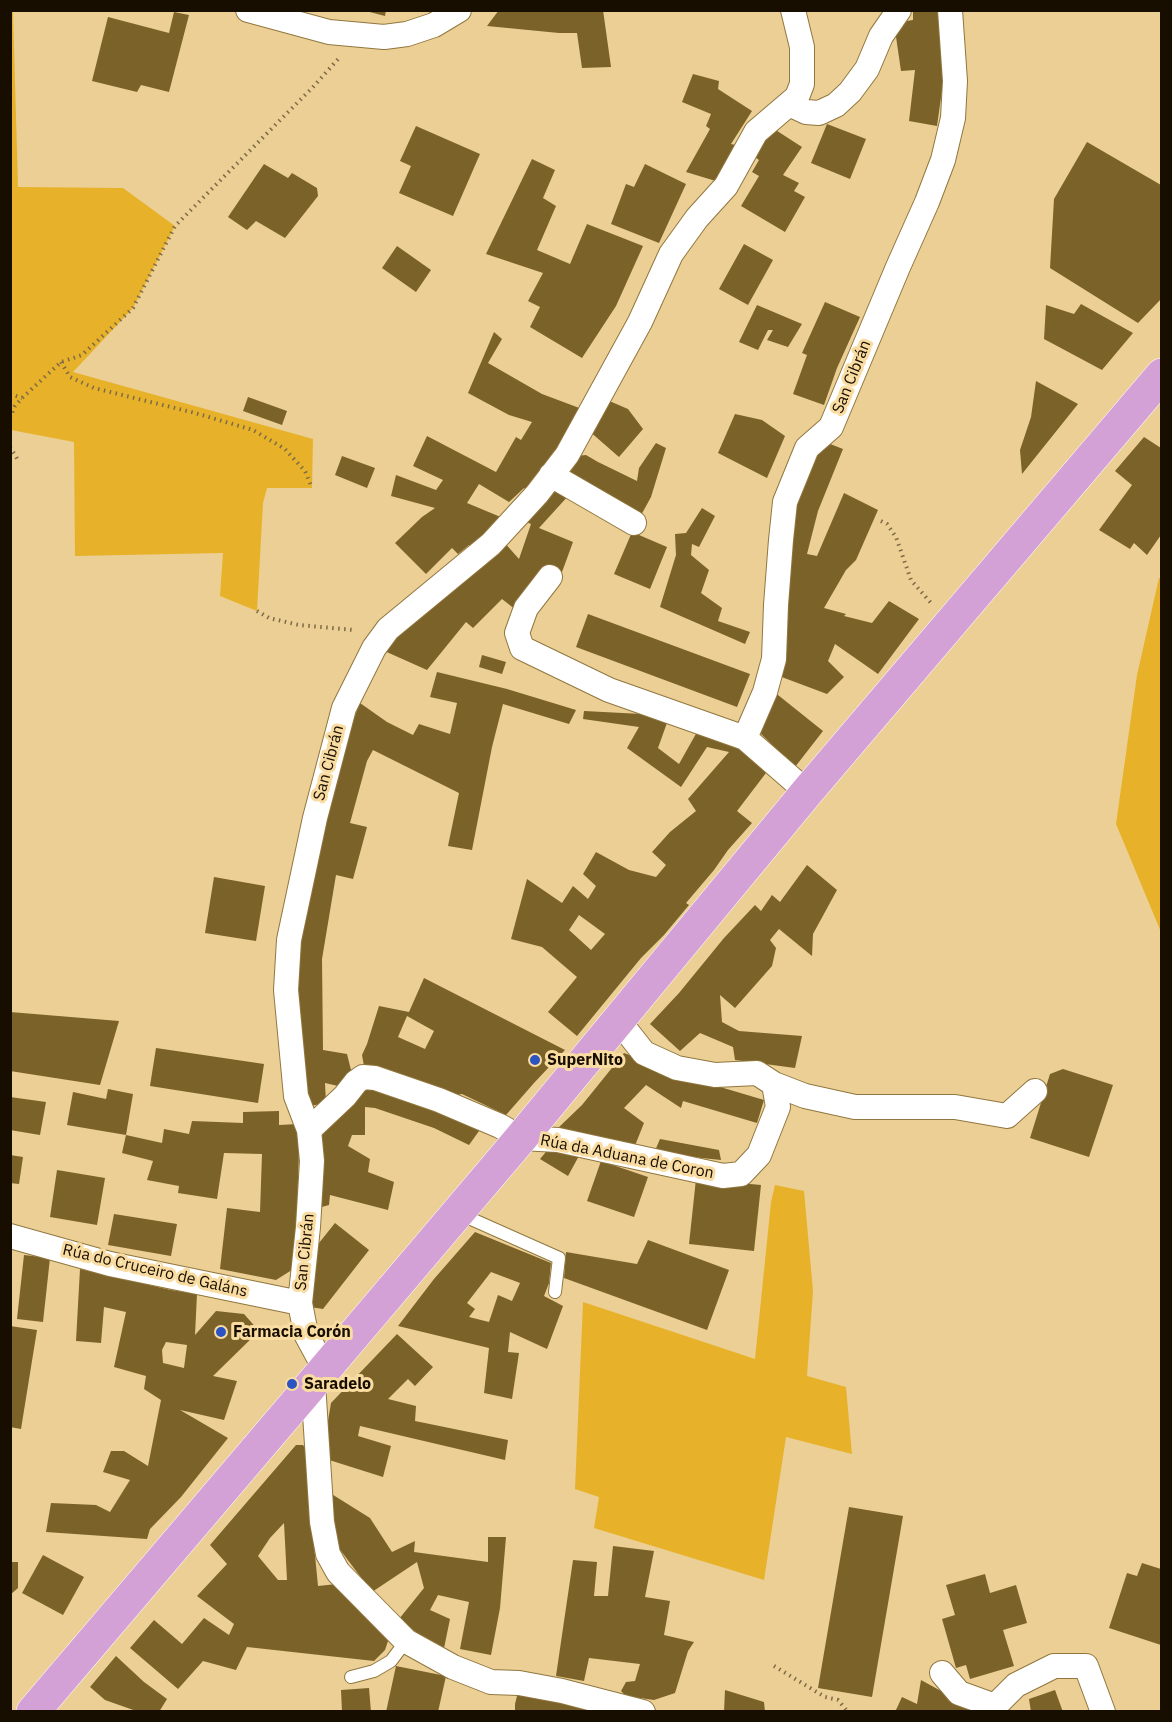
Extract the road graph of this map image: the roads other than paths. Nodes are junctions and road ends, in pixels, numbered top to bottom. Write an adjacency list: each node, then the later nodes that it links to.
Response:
1 (248, 10): 6 (street)
2 (459, 10): 6 (street)
3 (793, 10): 7 (street, San Cibrán)
4 (898, 10): 7 (street)
5 (950, 10): 12 (street, San Cibrán)
6 (409, 22)
7 (789, 104): 9 (street, San Cibrán)
8 (1161, 375): 13 (main road)
9 (552, 474): 10 (street); 17 (street, San Cibrán)
10 (634, 523)
11 (550, 577): 12 (street)
12 (745, 738): 13 (street)
13 (807, 792): 14 (main road)
14 (618, 1020): 15 (street); 18 (main road)
15 (774, 1084): 16 (street); 18 (street, Rúa da Aduana de Coron)
16 (1035, 1091)
17 (309, 1130): 18 (street); 22 (street, San Cibrán)
18 (521, 1138): 19 (main road)
19 (457, 1213): 21 (lane); 23 (main road)
20 (10, 1236): 22 (street, Rúa do Cruceiro de Galáns)
21 (555, 1292)
22 (300, 1303): 23 (street, San Cibrán)
23 (319, 1376): 24 (street); 27 (main road)
24 (406, 1641): 26 (lane); 28 (street)
25 (942, 1673): 29 (street)
26 (351, 1677)
27 (33, 1712)
28 (643, 1712)
29 (1102, 1712)

